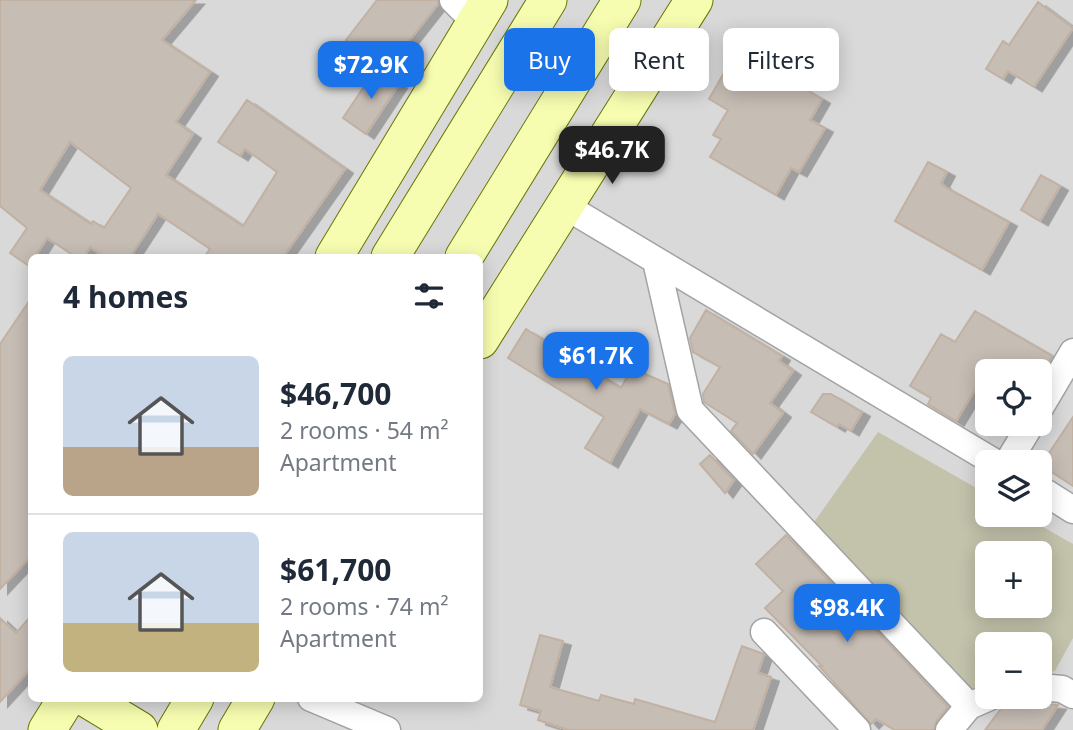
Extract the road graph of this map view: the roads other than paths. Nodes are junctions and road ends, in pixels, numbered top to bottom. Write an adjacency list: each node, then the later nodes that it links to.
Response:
1 (548, 0): 7 (street)
2 (622, 0): 8 (street)
3 (694, 0): 5 (street)
4 (472, 7): 6 (street)
5 (565, 206): 9 (street); 10 (street)
6 (336, 254)
7 (392, 254)
8 (466, 254)
9 (656, 261): 13 (street); 18 (street)
10 (483, 335)
11 (1073, 352): 12 (street)
12 (1052, 388)
13 (975, 451)
14 (1052, 496): 15 (street)
15 (1073, 509)
16 (764, 632): 29 (street)
17 (1052, 688): 19 (street)
18 (975, 695)
19 (1073, 695)
20 (64, 702): 25 (street)
21 (193, 702): 26 (street)
22 (254, 702): 27 (street)
23 (320, 702): 28 (street)
24 (975, 706): 30 (street)
25 (47, 730)
26 (176, 730)
27 (237, 730)
28 (387, 730)
29 (858, 730)
30 (949, 730)

